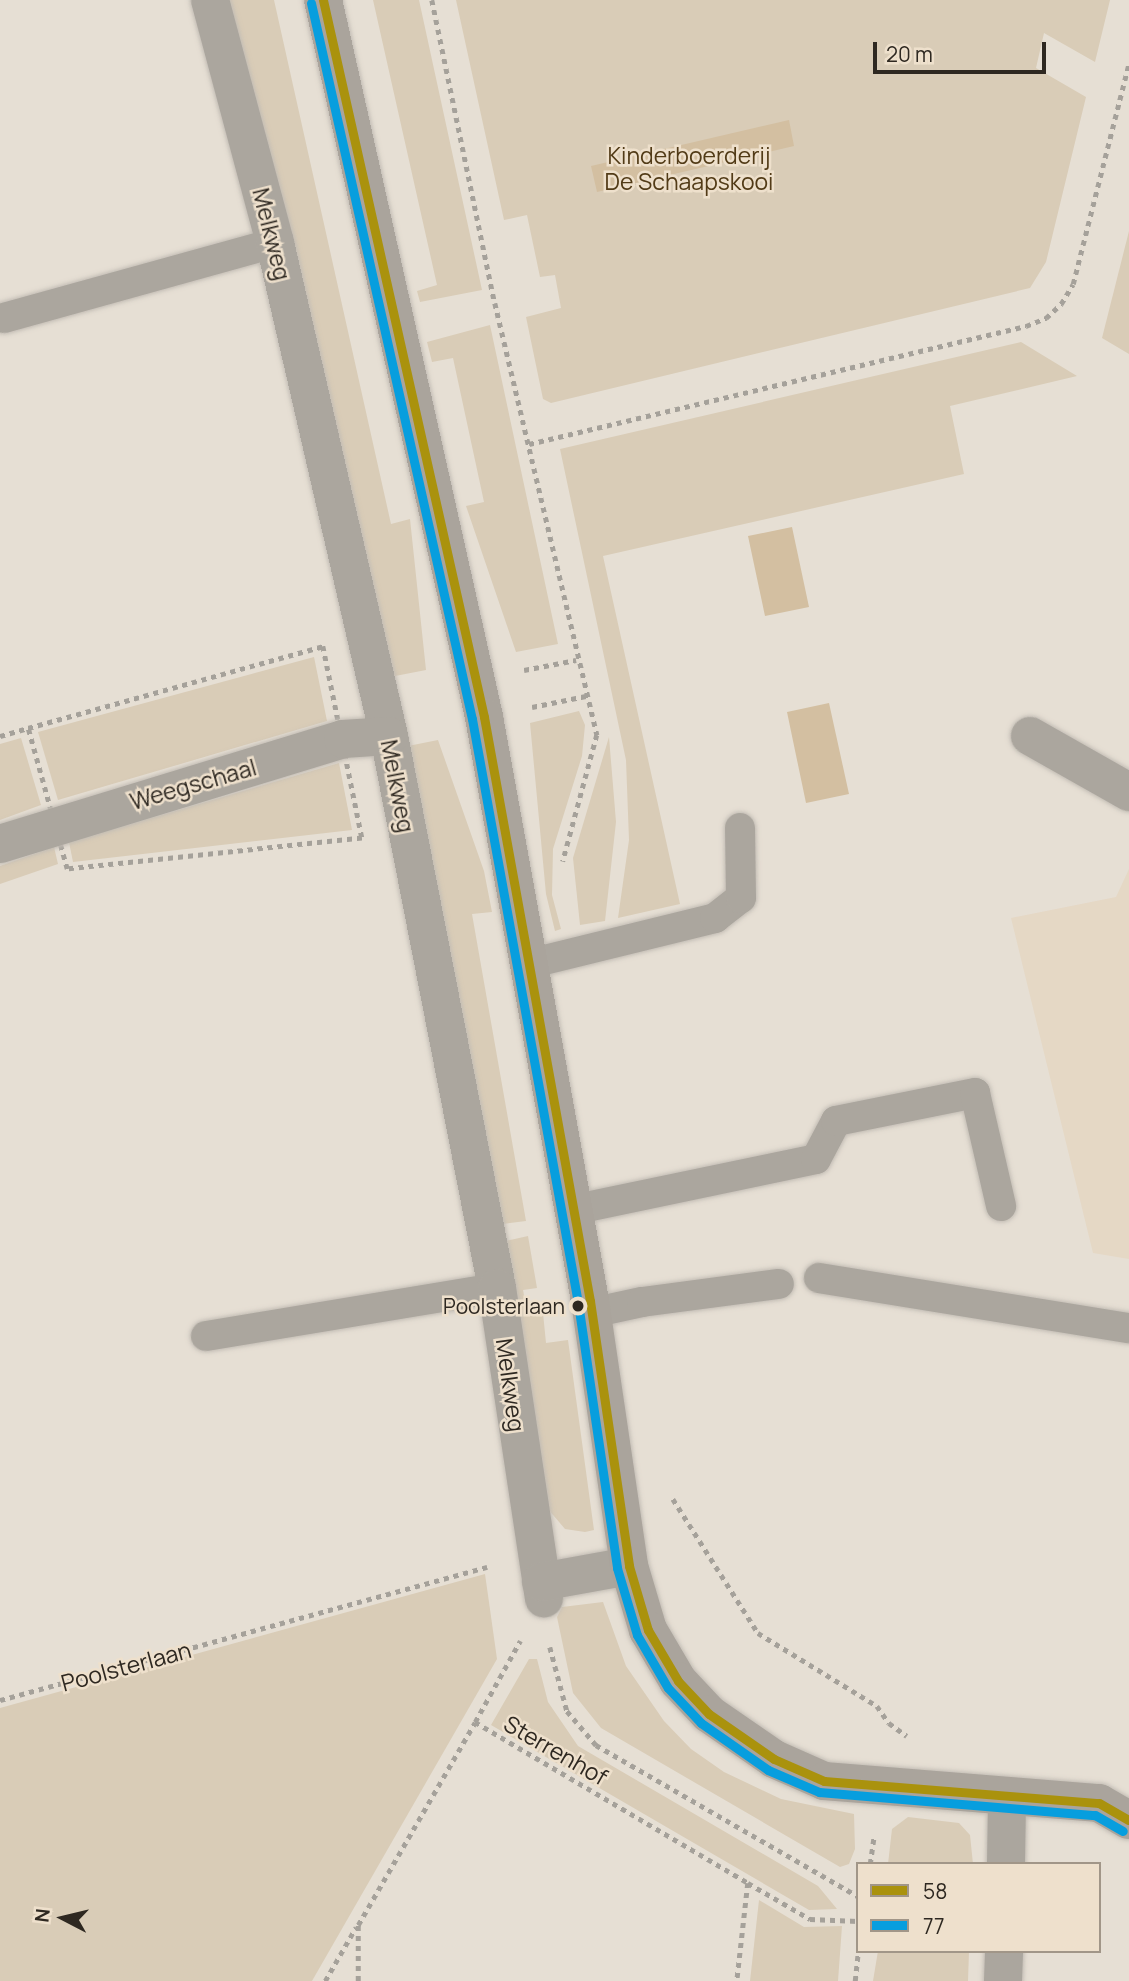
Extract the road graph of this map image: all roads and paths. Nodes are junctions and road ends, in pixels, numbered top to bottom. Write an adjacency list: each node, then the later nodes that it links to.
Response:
1 (209, 0): 5 (street, Melkweg)
2 (323, 0): 16 (street)
3 (432, 0): 7 (path)
4 (1129, 63): 7 (path)
5 (275, 243): 6 (lane); 11 (street, Melkweg)
6 (4, 318)
7 (529, 444): 8 (path)
8 (586, 696)
9 (29, 728): 10 (path)
10 (0, 736)
11 (389, 736): 15 (street, Weegschaal); 21 (street, Melkweg)
12 (1030, 736): 13 (street)
13 (1129, 792)
14 (740, 828): 16 (lane)
15 (0, 844)
16 (528, 964): 18 (street)
17 (1001, 1206): 18 (lane)
18 (572, 1210): 22 (street)
19 (819, 1278): 23 (lane)
20 (779, 1284): 22 (lane)
21 (497, 1287): 24 (lane); 26 (street, Melkweg)
22 (591, 1314): 25 (street)
23 (1129, 1328)
24 (206, 1336)
25 (629, 1566): 26 (street); 29 (street)
26 (540, 1578): 27 (path, Poolsterlaan); 28 (path); 33 (path)
27 (0, 1700)
28 (475, 1722): 32 (path, Sterrenhof); 35 (path, Sterrenhof)
29 (1007, 1798): 30 (street); 31 (street)
30 (1129, 1820)
31 (1006, 1862)
32 (748, 1883): 34 (path, Sterrenhof); 40 (path)
33 (856, 1895)
34 (856, 1921)
35 (358, 1925): 38 (path); 39 (path, Sterrenhof)
36 (858, 1953): 41 (path)
37 (1004, 1953): 42 (street)
38 (325, 1981)
39 (358, 1981)
40 (737, 1981)
41 (855, 1981)
42 (1003, 1981)

